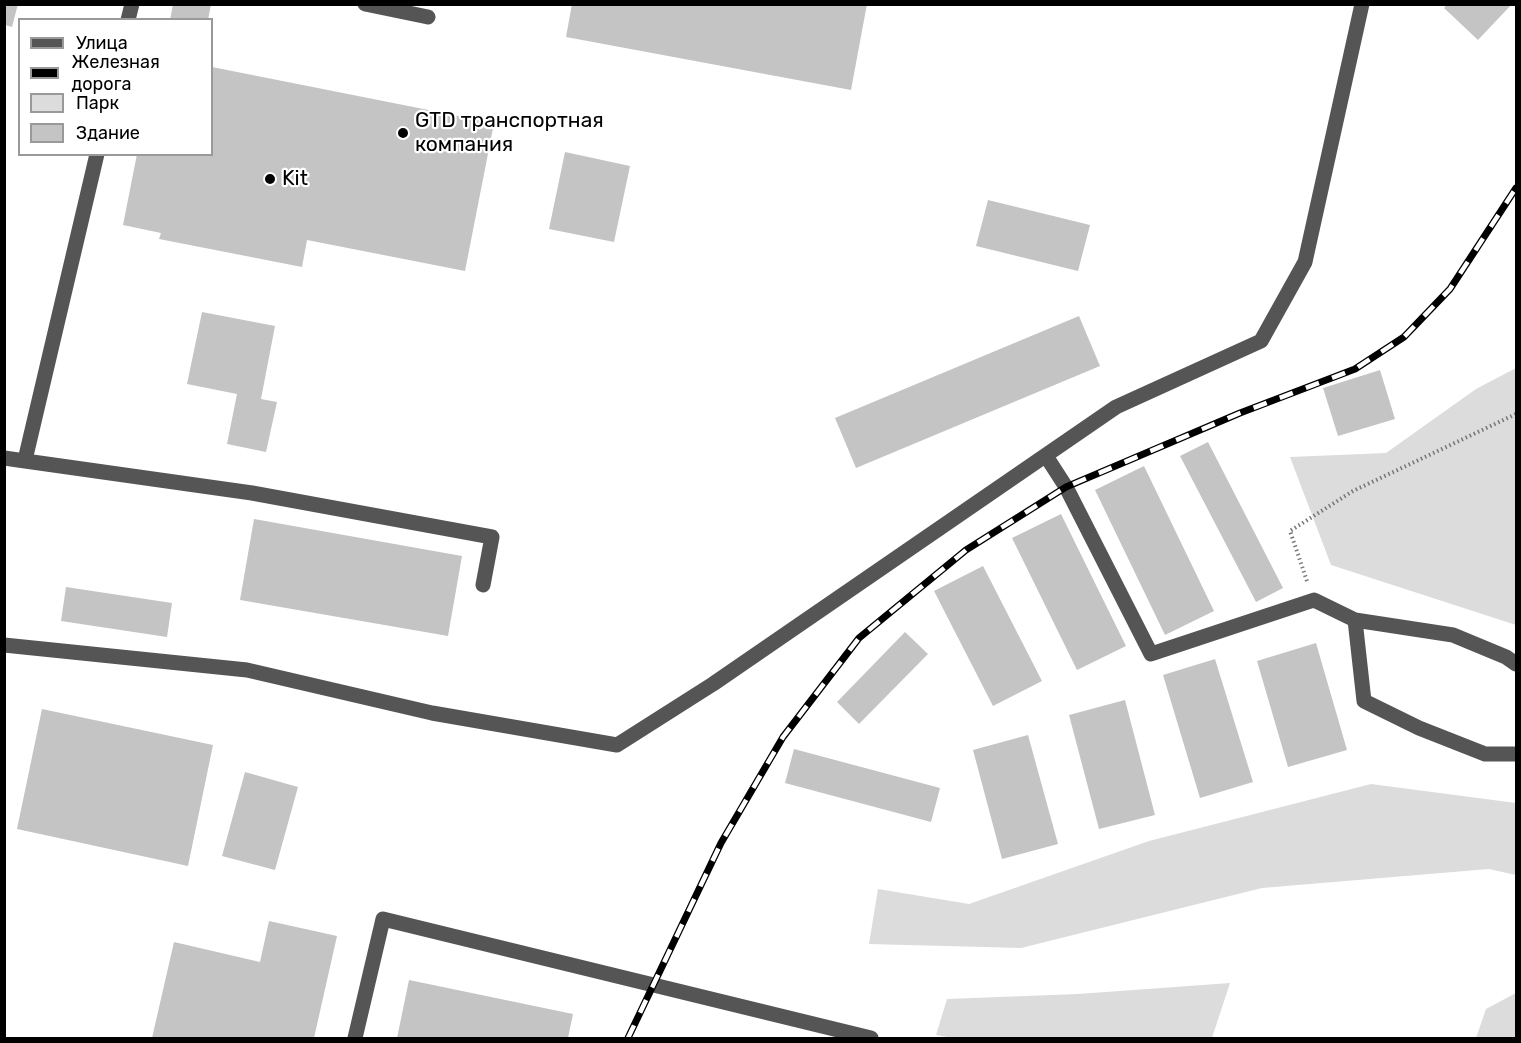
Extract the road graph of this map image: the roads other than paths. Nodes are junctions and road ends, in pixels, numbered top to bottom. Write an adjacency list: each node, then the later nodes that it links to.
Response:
1 (365, 4): 3 (lane)
2 (1362, 4): 5 (lane)
3 (428, 17)
4 (97, 156): 7 (lane)
5 (1046, 456): 9 (lane); 10 (lane)
6 (4, 458): 7 (lane)
7 (26, 460): 8 (lane)
8 (483, 585)
9 (1355, 620): 11 (lane); 12 (lane)
10 (4, 645)
11 (1516, 664)
12 (1516, 754)
13 (355, 1038): 14 (lane)
14 (871, 1038)

